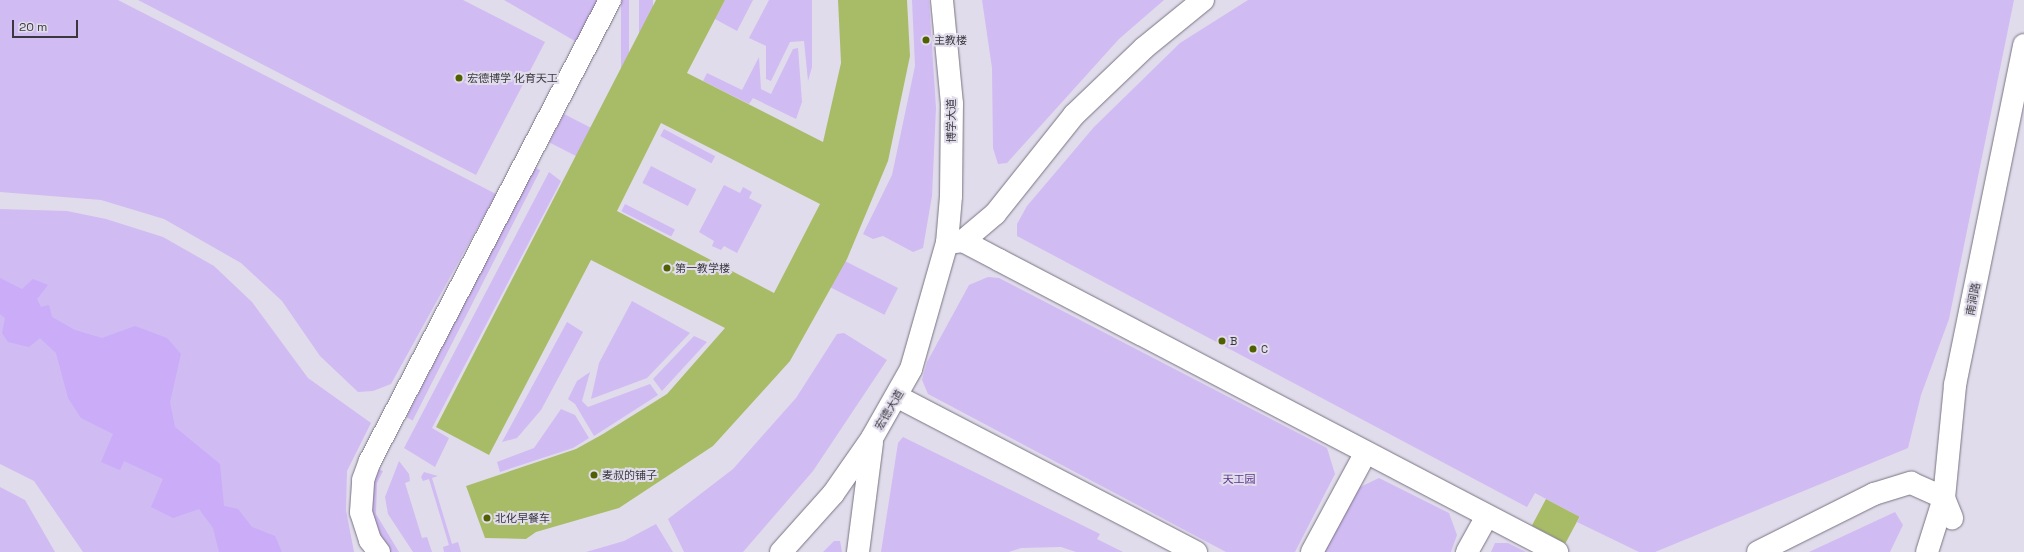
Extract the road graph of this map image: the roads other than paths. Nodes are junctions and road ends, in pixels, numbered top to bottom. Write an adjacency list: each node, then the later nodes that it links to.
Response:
1 (610, 0): 12 (street)
2 (942, 0): 5 (street, 博学大道)
3 (1203, 0): 5 (street)
4 (2024, 45): 9 (street, 南涧路)
5 (955, 242): 6 (street, 宏德大道); 8 (street)
6 (898, 396): 7 (street, 宏德大道); 15 (street)
7 (872, 438): 13 (street, 宏德大道); 14 (street)
8 (1365, 454): 10 (street); 16 (street)
9 (1944, 498): 11 (street); 19 (street); 20 (street, 南涧路)
10 (1487, 516): 17 (street); 18 (street)
11 (1952, 518)
12 (379, 552)
13 (780, 552)
14 (858, 552)
15 (1196, 552)
16 (1312, 552)
17 (1467, 552)
18 (1557, 552)
19 (1758, 552)
20 (1927, 552)

